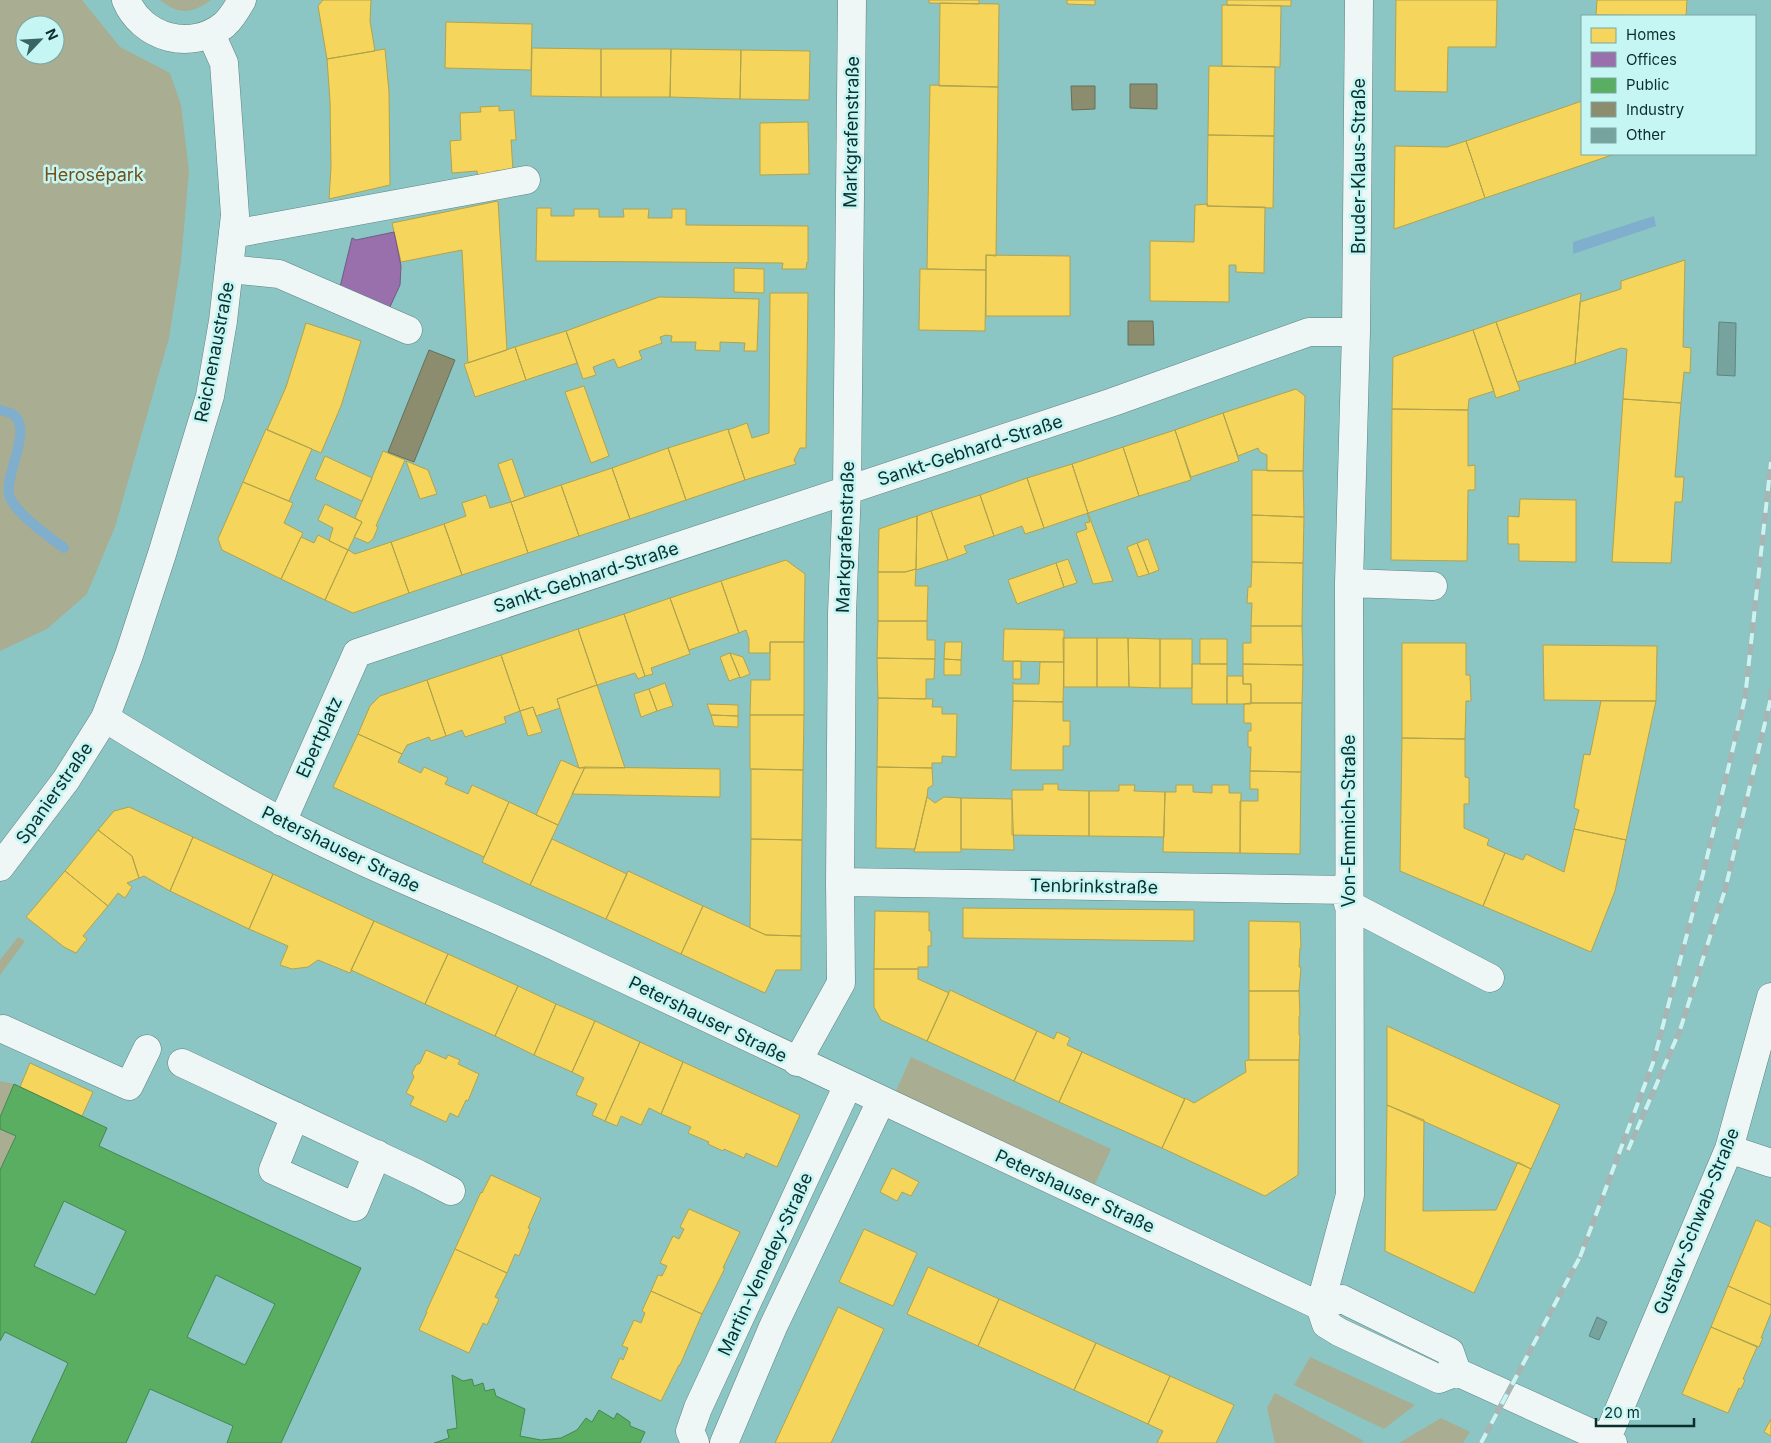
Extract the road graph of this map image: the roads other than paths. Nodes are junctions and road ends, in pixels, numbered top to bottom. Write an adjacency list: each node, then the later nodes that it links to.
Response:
1 (126, 0): 5 (street)
2 (242, 0): 5 (street)
3 (852, 0): 11 (street, Markgrafenstraße)
4 (1359, 0): 10 (street, Bruder-Klaus-Straße)
5 (211, 34): 7 (street, Reichenaustraße)
6 (526, 180): 7 (street)
7 (233, 234): 8 (street, Reichenaustraße)
8 (229, 270): 9 (street); 15 (street, Reichenaustraße)
9 (408, 330)
10 (1356, 332): 11 (street, Sankt-Gebhard-Straße); 12 (street, Von-Emmich-Straße)
11 (847, 490): 14 (street, Sankt-Gebhard-Straße); 18 (street, Markgrafenstraße)
12 (1349, 583): 13 (street); 19 (street, Von-Emmich-Straße)
13 (1433, 586)
14 (357, 653): 16 (street, Ebertplatz)
15 (105, 718): 16 (street, Petershauser Straße); 17 (street, Spanierstraße)
16 (282, 822): 24 (street, Petershauser Straße)
17 (0, 867)
18 (840, 882): 19 (street, Tenbrinkstraße); 24 (street, Markgrafenstraße)
19 (1349, 897): 20 (street); 33 (street, Von-Emmich-Straße)
20 (1490, 978)
21 (1771, 997): 29 (street, Gustav-Schwab-Straße)
22 (2, 1029): 23 (street)
23 (147, 1049)
24 (797, 1062): 26 (street, Petershauser Straße)
25 (182, 1063): 28 (street)
26 (848, 1086): 27 (street, Petershauser Straße); 35 (street, Martin-Venedey-Straße)
27 (881, 1101): 33 (street, Petershauser Straße); 36 (street, Martin-Venedey-Straße)
28 (295, 1116): 30 (street); 30 (street)
29 (1729, 1149): 31 (street); 34 (street, Gustav-Schwab-Straße)
30 (376, 1154): 32 (street)
31 (1771, 1163)
32 (450, 1191)
33 (1320, 1306): 34 (street)
34 (1608, 1442)
35 (695, 1443)
36 (724, 1443)

